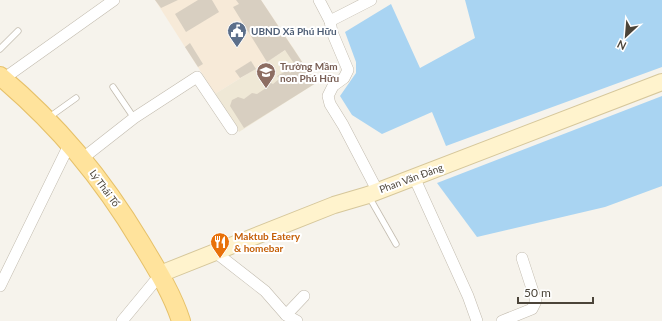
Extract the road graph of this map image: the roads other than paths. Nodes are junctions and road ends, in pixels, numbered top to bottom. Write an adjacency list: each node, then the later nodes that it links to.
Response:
1 (114, 0): 7 (street)
2 (319, 0): 4 (street)
3 (370, 0): 4 (street)
4 (330, 21): 17 (street)
5 (18, 31): 6 (lane)
6 (0, 49)
7 (2, 77): 12 (main road, Lý Thái Tổ)
8 (662, 82): 16 (street, Phan Văn Đáng)
9 (113, 87): 11 (lane)
10 (76, 98): 12 (lane)
11 (134, 118): 13 (street); 15 (street)
12 (47, 119): 14 (main road, Lý Thái Tổ)
13 (232, 128)
14 (70, 143): 15 (main road, Lý Thái Tổ); 22 (street)
15 (83, 158): 21 (main road, Lý Thái Tổ)
16 (414, 177): 17 (street, Phan Văn Đáng); 28 (street)
17 (372, 192): 18 (lane); 19 (street, Phan Văn Đáng)
18 (396, 244)
19 (215, 252): 21 (street, Phan Văn Đáng); 24 (street)
20 (522, 258): 29 (street)
21 (160, 274): 25 (street, Phan Văn Đáng); 26 (main road, Lý Thái Tổ)
22 (0, 286)
23 (304, 296): 24 (street)
24 (286, 315): 27 (street)
25 (122, 321)
26 (182, 321)
27 (297, 321)
28 (477, 321)
29 (502, 321)

